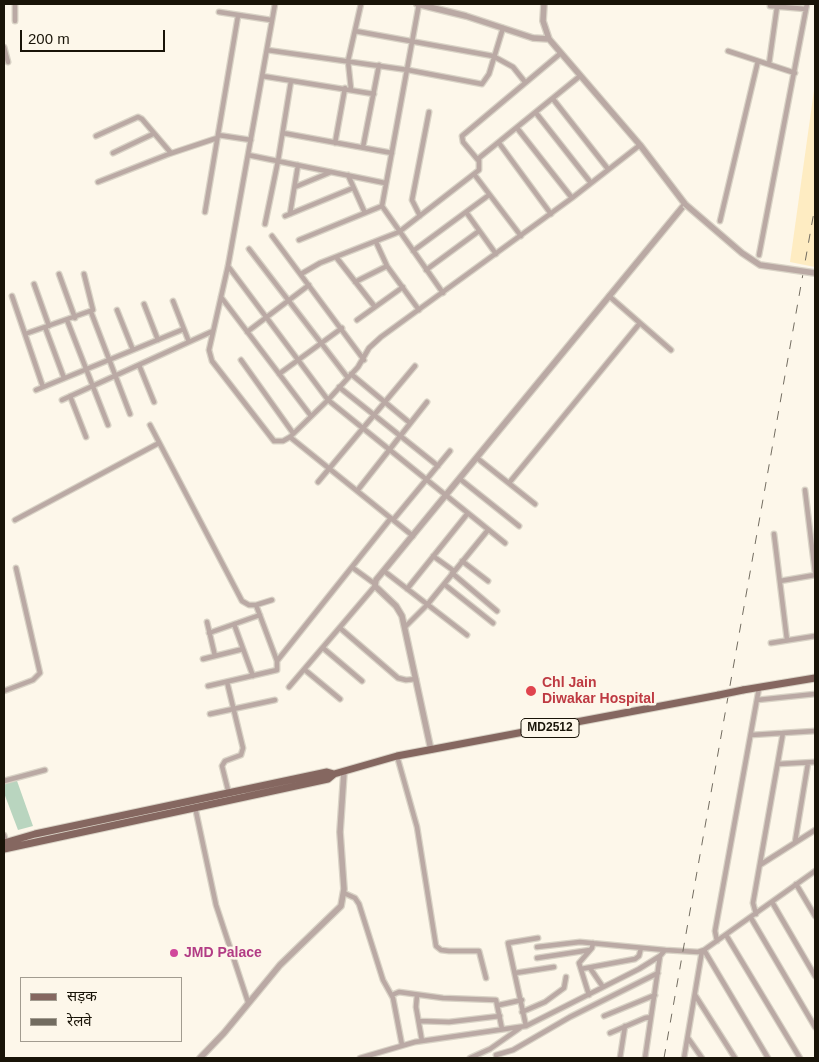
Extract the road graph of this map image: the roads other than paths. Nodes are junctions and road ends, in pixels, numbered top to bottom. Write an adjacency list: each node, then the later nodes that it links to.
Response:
1 (15, 4): 14 (street)
2 (275, 4): 13 (street)
3 (361, 4): 16 (street)
4 (418, 4): 15 (street); 18 (street)
5 (544, 4): 17 (street)
6 (807, 4): 10 (street)
7 (770, 6): 9 (street)
8 (788, 6): 9 (street); 10 (street)
9 (777, 7): 27 (street)
10 (806, 10): 30 (street)
11 (220, 12): 12 (street)
12 (238, 16): 13 (street); 44 (street)
13 (271, 20): 20 (street)
14 (15, 21)
15 (503, 28): 17 (street); 23 (street)
16 (355, 32): 18 (street); 24 (street)
17 (549, 39): 22 (street)
18 (413, 41): 23 (street); 29 (street)
19 (4, 47): 26 (street)
20 (268, 50): 24 (street); 31 (street)
21 (728, 51): 25 (street)
22 (560, 53): 32 (street); 34 (street)
23 (493, 56): 29 (street); 34 (street)
24 (348, 61): 28 (street); 35 (street)
25 (758, 61): 27 (street); 77 (street)
26 (8, 62)
27 (769, 64): 30 (street)
28 (379, 66): 29 (street); 36 (street)
29 (408, 70): 52 (street)
30 (795, 74): 88 (street)
31 (262, 76): 33 (street); 45 (street)
32 (580, 76): 37 (street); 48 (street)
33 (291, 81): 35 (street); 41 (street)
34 (525, 82): 54 (street)
35 (348, 89): 36 (street); 46 (street)
36 (374, 94): 49 (street)
37 (553, 99): 39 (street); 57 (street)
38 (429, 112): 76 (street)
39 (536, 113): 40 (street); 63 (street)
40 (517, 128): 47 (street); 67 (street)
41 (283, 133): 46 (street); 55 (street)
42 (153, 134): 43 (street); 50 (street); 51 (street)
43 (96, 136)
44 (218, 136): 45 (street); 51 (street); 70 (street)
45 (251, 140): 53 (street)
46 (335, 143): 49 (street)
47 (498, 143): 54 (street); 74 (street)
48 (640, 144): 57 (street); 68 (street)
49 (363, 147): 52 (street)
50 (113, 153)
51 (171, 153): 61 (street)
52 (392, 153): 62 (street)
53 (248, 155): 55 (street); 90 (street)
54 (478, 160): 59 (street)
55 (278, 161): 56 (street); 78 (street)
56 (298, 165): 58 (street); 64 (street)
57 (608, 170): 63 (street)
58 (332, 172): 60 (street); 64 (street)
59 (474, 174): 66 (street); 76 (street)
60 (348, 175): 62 (street); 65 (street)
61 (98, 182)
62 (386, 183): 69 (street)
63 (591, 183): 67 (street)
64 (295, 187): 73 (street)
65 (353, 188): 72 (street); 73 (street)
66 (489, 195): 71 (street); 82 (street)
67 (572, 198): 74 (street)
68 (685, 204): 93 (street, bridge); 103 (street)
69 (382, 206): 72 (street); 80 (street)
70 (205, 212)
71 (466, 212): 79 (street); 86 (street)
72 (365, 213): 83 (street)
73 (290, 214): 75 (street)
74 (551, 214): 82 (street)
75 (285, 216)
76 (420, 216): 80 (street)
77 (720, 221)
78 (265, 224)
79 (479, 231): 87 (street); 92 (street)
80 (399, 232): 84 (street); 86 (street)
81 (272, 236): 96 (street)
82 (521, 236): 87 (street)
83 (299, 240)
84 (376, 242): 89 (street); 91 (street)
85 (249, 248): 106 (street)
86 (413, 251): 92 (street)
87 (496, 254): 101 (street)
88 (759, 255)
89 (336, 257): 96 (street); 97 (street)
90 (228, 266): 104 (street); 113 (street)
91 (387, 266): 97 (street); 100 (street)
92 (426, 270): 101 (street)
93 (815, 273)
94 (59, 274): 112 (street)
95 (84, 274): 111 (street)
96 (301, 274): 99 (street)
97 (355, 282): 108 (street)
98 (34, 284): 117 (street)
99 (309, 285): 106 (street); 118 (street)
100 (402, 287): 108 (street); 110 (street)
101 (443, 293): 110 (street)
102 (12, 296): 122 (street)
103 (609, 296): 116 (street); 162 (street)
104 (221, 297): 120 (street); 121 (street)
105 (173, 301): 119 (street)
106 (288, 302): 113 (street); 125 (street)
107 (144, 304): 123 (street)
108 (374, 307): 115 (street)
109 (117, 310): 126 (street)
110 (419, 310): 131 (street)
111 (91, 312): 112 (street); 128 (street)
112 (75, 318): 114 (street)
113 (266, 318): 121 (street); 130 (street)
114 (67, 320): 117 (street); 134 (street)
115 (357, 320)
116 (640, 323): 127 (street); 168 (street)
117 (47, 326): 122 (street); 138 (street)
118 (342, 328): 125 (street); 131 (street)
119 (184, 329): 123 (street); 124 (street)
120 (213, 331): 124 (street); 156 (street)
121 (247, 332): 135 (street)
122 (25, 334): 140 (street)
123 (158, 340): 126 (street)
124 (190, 342): 132 (street)
125 (321, 343): 130 (street); 137 (street)
126 (133, 350): 128 (street)
127 (671, 350)
128 (109, 360): 134 (street); 136 (street)
129 (240, 360): 156 (street)
130 (297, 360): 135 (street); 145 (street)
131 (364, 360): 137 (street)
132 (139, 365): 136 (street); 146 (street)
133 (415, 366): 147 (street)
134 (86, 370): 138 (street); 139 (street)
135 (279, 374): 150 (street)
136 (115, 376): 139 (street); 149 (street)
137 (350, 376): 141 (street); 147 (street)
138 (64, 378): 140 (street)
139 (92, 386): 143 (street); 153 (street)
140 (43, 387): 142 (street)
141 (340, 387): 145 (street); 151 (street)
142 (36, 390)
143 (70, 396): 144 (street); 158 (street)
144 (62, 400)
145 (328, 400): 150 (street); 155 (street)
146 (154, 402)
147 (385, 402): 151 (street); 152 (street)
148 (427, 402): 152 (street)
149 (130, 414)
150 (311, 416): 156 (street)
151 (374, 416): 155 (street); 157 (street)
152 (410, 423): 157 (street)
153 (108, 426)
154 (150, 426): 159 (street)
155 (363, 430): 160 (street); 164 (street)
156 (292, 435): 164 (street)
157 (400, 436): 160 (street); 163 (street)
158 (86, 437)
159 (159, 443): 175 (street); 194 (street)
160 (389, 451): 166 (street); 169 (street)
161 (450, 451): 163 (street)
162 (477, 458): 165 (street); 168 (street)
163 (438, 466): 166 (street)
164 (330, 468): 167 (street); 169 (street)
165 (460, 479): 171 (street); 176 (street)
166 (425, 481): 171 (street); 174 (street)
167 (318, 482)
168 (509, 482): 172 (street)
169 (357, 490): 174 (street)
170 (804, 490): 187 (street)
171 (446, 496): 173 (street); 179 (street)
172 (535, 504)
173 (468, 513): 177 (street); 181 (street)
174 (392, 519): 179 (street); 184 (street)
175 (15, 520)
176 (519, 526)
177 (488, 530): 180 (street); 182 (street)
178 (774, 534): 189 (street)
179 (413, 536): 185 (street)
180 (505, 544)
181 (433, 556): 186 (street); 192 (street)
182 (462, 562): 186 (street); 188 (street)
183 (16, 568): 222 (street)
184 (353, 568): 191 (street); 212 (street)
185 (384, 571): 191 (street); 192 (street)
186 (453, 572): 190 (street); 196 (street)
187 (815, 573): 189 (street)
188 (488, 581)
189 (780, 581): 206 (street)
190 (444, 584): 195 (street); 199 (street)
191 (375, 585): 201 (street); 202 (street)
192 (407, 589): 195 (street)
193 (272, 600): 194 (street)
194 (256, 605): 197 (street)
195 (427, 605): 201 (street); 204 (street)
196 (497, 611)
197 (260, 615): 200 (street); 212 (street)
198 (207, 622): 203 (street)
199 (493, 623)
200 (234, 624): 203 (street); 209 (street)
201 (404, 627): 216 (street)
202 (340, 628): 208 (street); 216 (street)
203 (210, 633): 210 (street)
204 (467, 635)
205 (815, 636): 206 (street)
206 (787, 640): 207 (street)
207 (771, 643)
208 (323, 648): 213 (street); 217 (street)
209 (243, 649): 210 (street); 214 (street)
210 (215, 656): 211 (street)
211 (203, 658)
212 (277, 660): 214 (street)
213 (305, 670): 220 (street); 224 (street)
214 (254, 676): 218 (street)
215 (815, 678): 221 (main road, MD2512)
216 (416, 679): 232 (street)
217 (362, 680)
218 (227, 682): 219 (street); 227 (street)
219 (208, 686)
220 (290, 687)
221 (759, 688): 226 (street); 232 (main road, MD2512, bridge)
222 (4, 691)
223 (815, 694): 226 (street)
224 (340, 699)
225 (275, 700): 227 (street)
226 (757, 700): 231 (street)
227 (234, 709): 228 (street); 241 (street)
228 (210, 714)
229 (815, 731): 230 (street)
230 (782, 733): 231 (street); 236 (street)
231 (751, 735): 257 (street)
232 (431, 750): 233 (main road, MD2512)
233 (397, 756): 238 (main road, MD2512); 273 (street)
234 (815, 762): 235 (street)
235 (808, 763): 236 (street); 245 (street)
236 (778, 764): 247 (street)
237 (45, 770): 240 (street)
238 (344, 772): 239 (main road, MD2512); 250 (street)
239 (334, 774): 241 (main road, MD2512); 242 (main road, MD2512)
240 (4, 781)
241 (229, 794): 246 (main road, MD2512)
242 (195, 807): 246 (main road, MD2512); 280 (street)
243 (815, 830): 245 (street)
244 (4, 835): 246 (street)
245 (795, 842): 247 (street)
246 (5, 845)
247 (760, 864): 252 (street)
248 (815, 871): 249 (street)
249 (796, 884): 251 (street); 253 (street)
250 (344, 893): 275 (street); 280 (street)
251 (772, 902): 252 (street); 271 (street)
252 (756, 914): 254 (street)
253 (815, 916)
254 (751, 918): 255 (street); 290 (street)
255 (726, 935): 257 (street); 308 (street)
256 (538, 938): 269 (street)
257 (717, 941): 263 (street)
258 (593, 944): 259 (street); 260 (street); 261 (street)
259 (537, 947)
260 (641, 948): 262 (street); 267 (street)
261 (590, 950): 265 (street); 268 (street)
262 (665, 950): 263 (street); 264 (street)
263 (703, 951): 279 (street); 307 (street)
264 (660, 956): 270 (street); 274 (street)
265 (537, 958)
266 (554, 966): 269 (street)
267 (590, 968): 268 (street); 274 (street)
268 (581, 969): 277 (street)
269 (514, 973): 281 (street)
270 (658, 973): 278 (street); 298 (street)
271 (815, 976)
272 (566, 977): 283 (street)
273 (486, 978)
274 (603, 988): 277 (street)
275 (395, 994): 276 (street); 296 (street)
276 (417, 995): 282 (street); 287 (street)
277 (589, 995): 288 (street)
278 (654, 995): 285 (street); 286 (street)
279 (695, 995): 294 (street); 306 (street)
280 (248, 1002): 299 (street)
281 (522, 1002): 282 (street); 283 (street)
282 (498, 1003): 284 (street)
283 (522, 1012): 288 (street)
284 (500, 1016): 287 (street); 292 (street)
285 (604, 1016)
286 (652, 1017): 289 (street); 303 (street)
287 (419, 1021): 295 (street)
288 (526, 1026): 291 (street)
289 (625, 1026): 293 (street); 302 (street)
290 (815, 1027)
291 (520, 1028): 292 (street); 297 (street)
292 (502, 1029): 295 (street)
293 (610, 1033)
294 (688, 1038): 304 (street); 305 (street)
295 (422, 1040): 296 (street)
296 (402, 1045): 300 (street)
297 (495, 1046): 298 (street); 301 (street)
298 (496, 1056)
299 (200, 1058)
300 (360, 1058)
301 (470, 1058)
302 (620, 1058)
303 (645, 1058)
304 (684, 1058)
305 (702, 1058)
306 (735, 1058)
307 (768, 1058)
308 (800, 1058)

